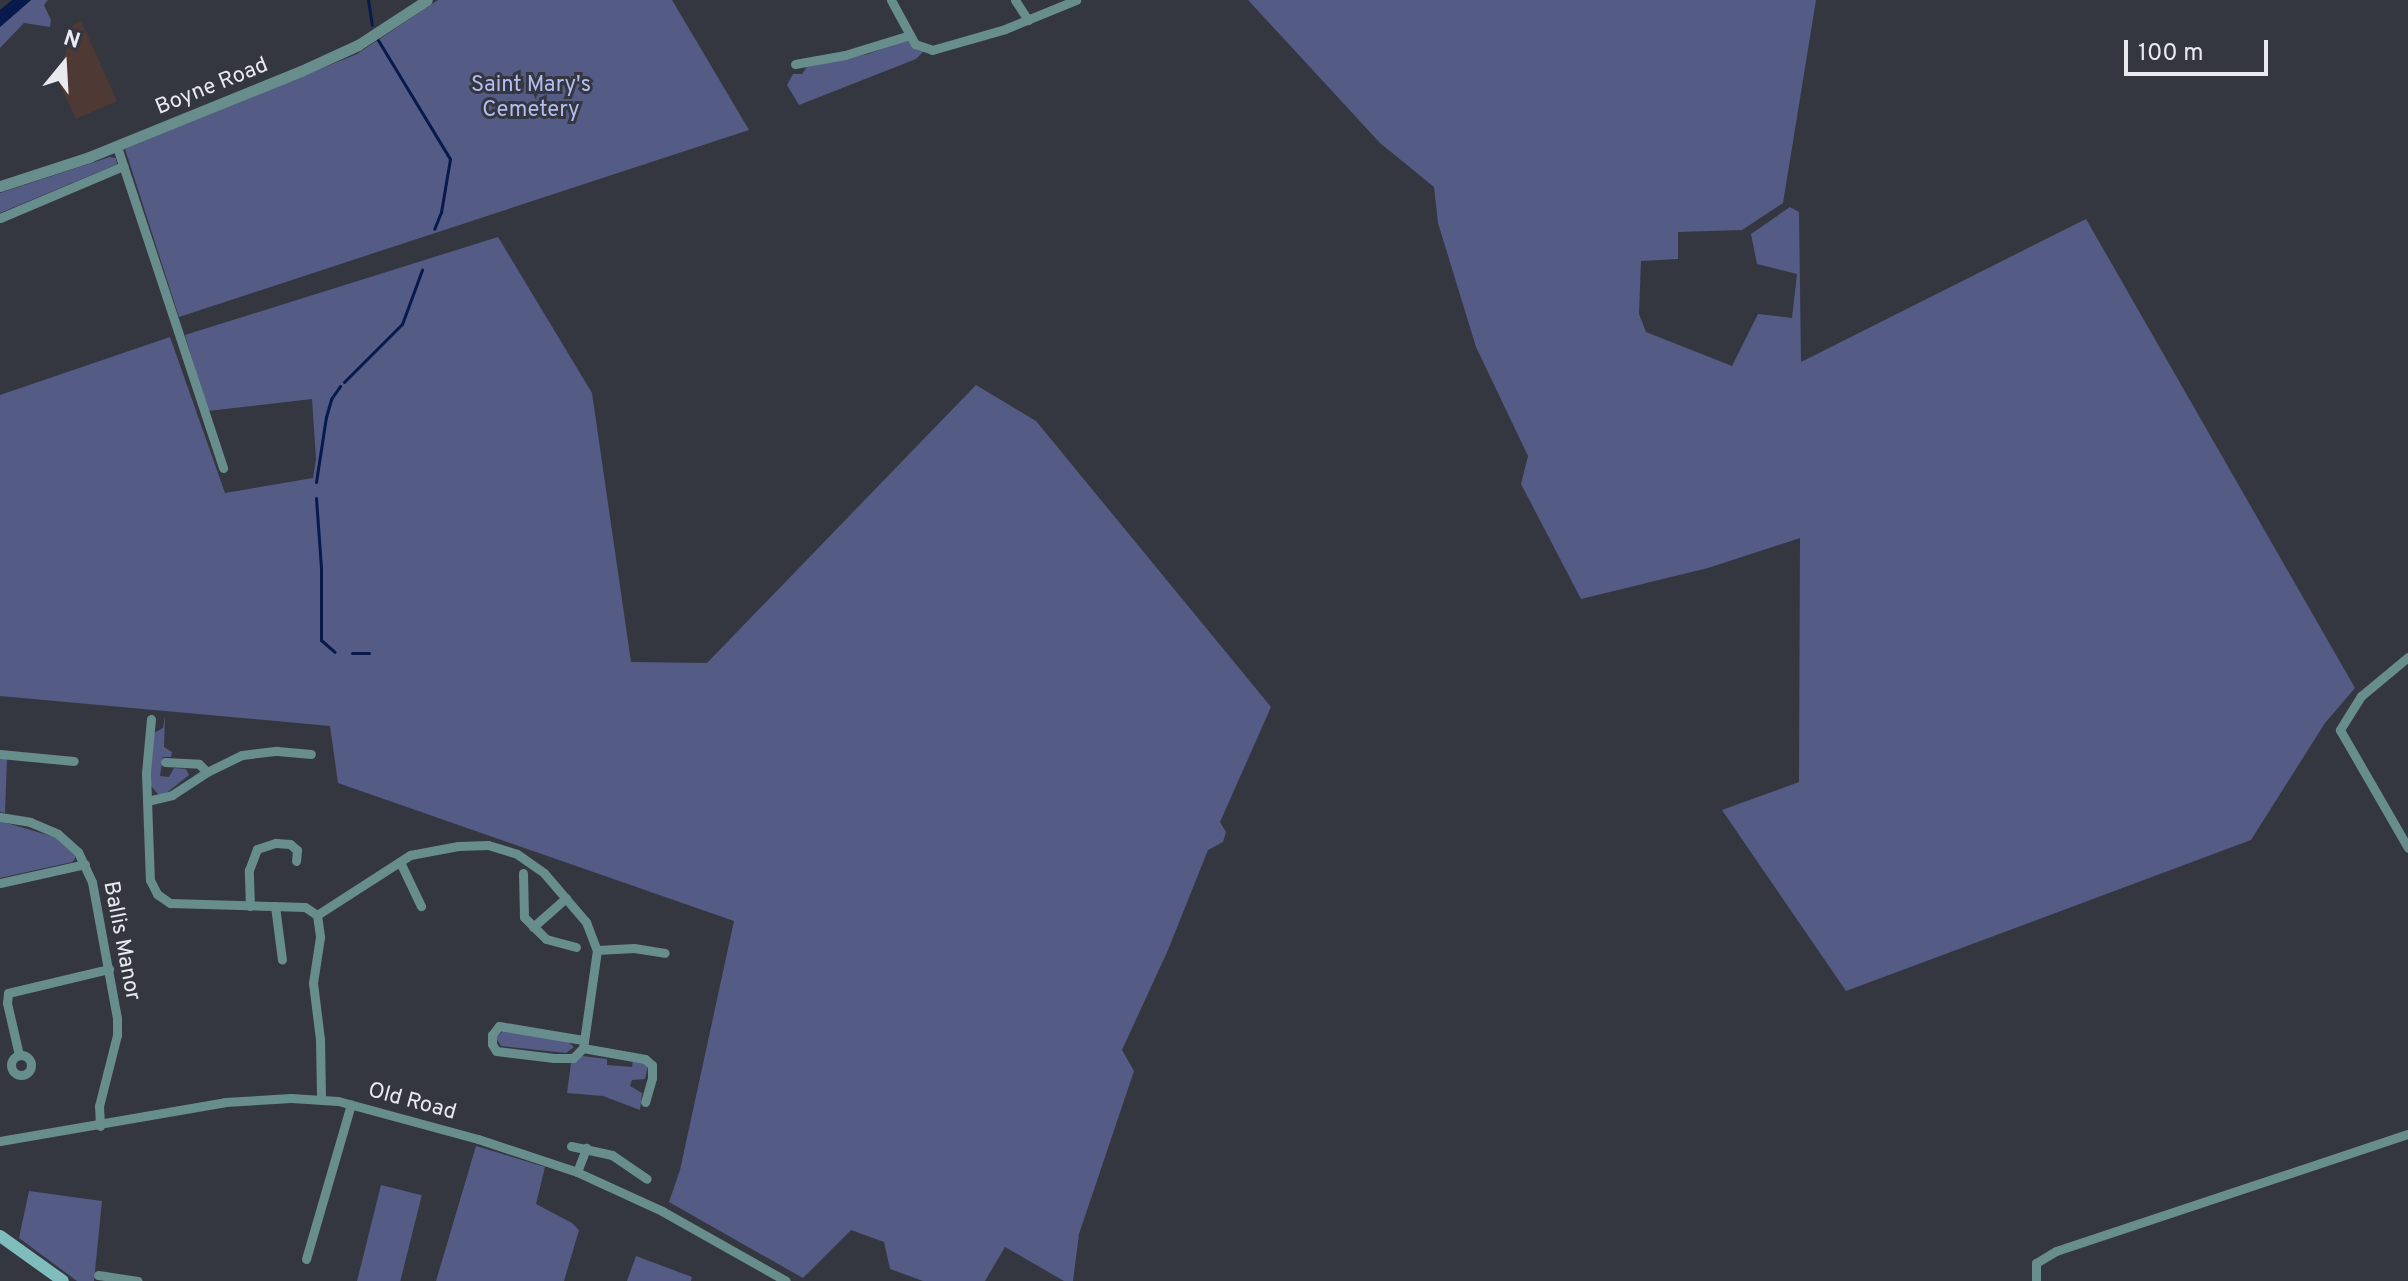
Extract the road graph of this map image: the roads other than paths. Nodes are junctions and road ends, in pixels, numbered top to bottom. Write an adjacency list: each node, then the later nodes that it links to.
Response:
1 (427, 0): 8 (street, Boyne Road)
2 (891, 0): 6 (street)
3 (1015, 0): 5 (street)
4 (1076, 0): 5 (street)
5 (1028, 20): 6 (street)
6 (910, 35): 7 (street)
7 (795, 64)
8 (117, 147): 9 (street); 10 (street, Boyne Road)
9 (123, 166): 11 (street); 12 (street)
10 (0, 186)
11 (0, 218)
12 (223, 468)
13 (2408, 657): 22 (street)
14 (151, 719): 20 (street)
15 (0, 754): 17 (street)
16 (311, 754): 19 (street)
17 (74, 761)
18 (165, 762): 19 (street)
19 (207, 772): 20 (street)
20 (147, 801): 29 (street)
21 (0, 817): 25 (street, Ballis Manor)
22 (2408, 848)
23 (296, 861): 29 (street)
24 (400, 862): 28 (street); 31 (street); 32 (street)
25 (85, 864): 27 (street); 38 (street, Ballis Manor)
26 (523, 873): 33 (street)
27 (0, 883)
28 (566, 898): 33 (street); 35 (street)
29 (250, 906): 30 (street)
30 (275, 906): 32 (street); 37 (street)
31 (421, 906)
32 (317, 915): 41 (street)
33 (533, 927): 34 (street)
34 (576, 947)
35 (597, 950): 36 (street); 39 (street)
36 (665, 953)
37 (282, 960)
38 (109, 969): 40 (street); 44 (street, Ballis Manor)
39 (583, 1044): 39 (street); 42 (street)
40 (19, 1055)
41 (321, 1099): 43 (street, Old Road); 44 (street, Old Road)
42 (645, 1102)
43 (351, 1104): 49 (street, Old Road); 52 (street)
44 (100, 1126): 46 (street, Old Road)
45 (2408, 1134): 57 (street)
46 (0, 1141)
47 (571, 1146): 48 (street)
48 (586, 1148): 49 (street); 50 (street)
49 (577, 1172): 56 (street, Old Road)
50 (647, 1179)
51 (0, 1236): 54 (main road)
52 (306, 1259)
53 (98, 1275): 55 (street)
54 (63, 1281)
55 (138, 1281)
56 (786, 1281)
57 (2036, 1281)

